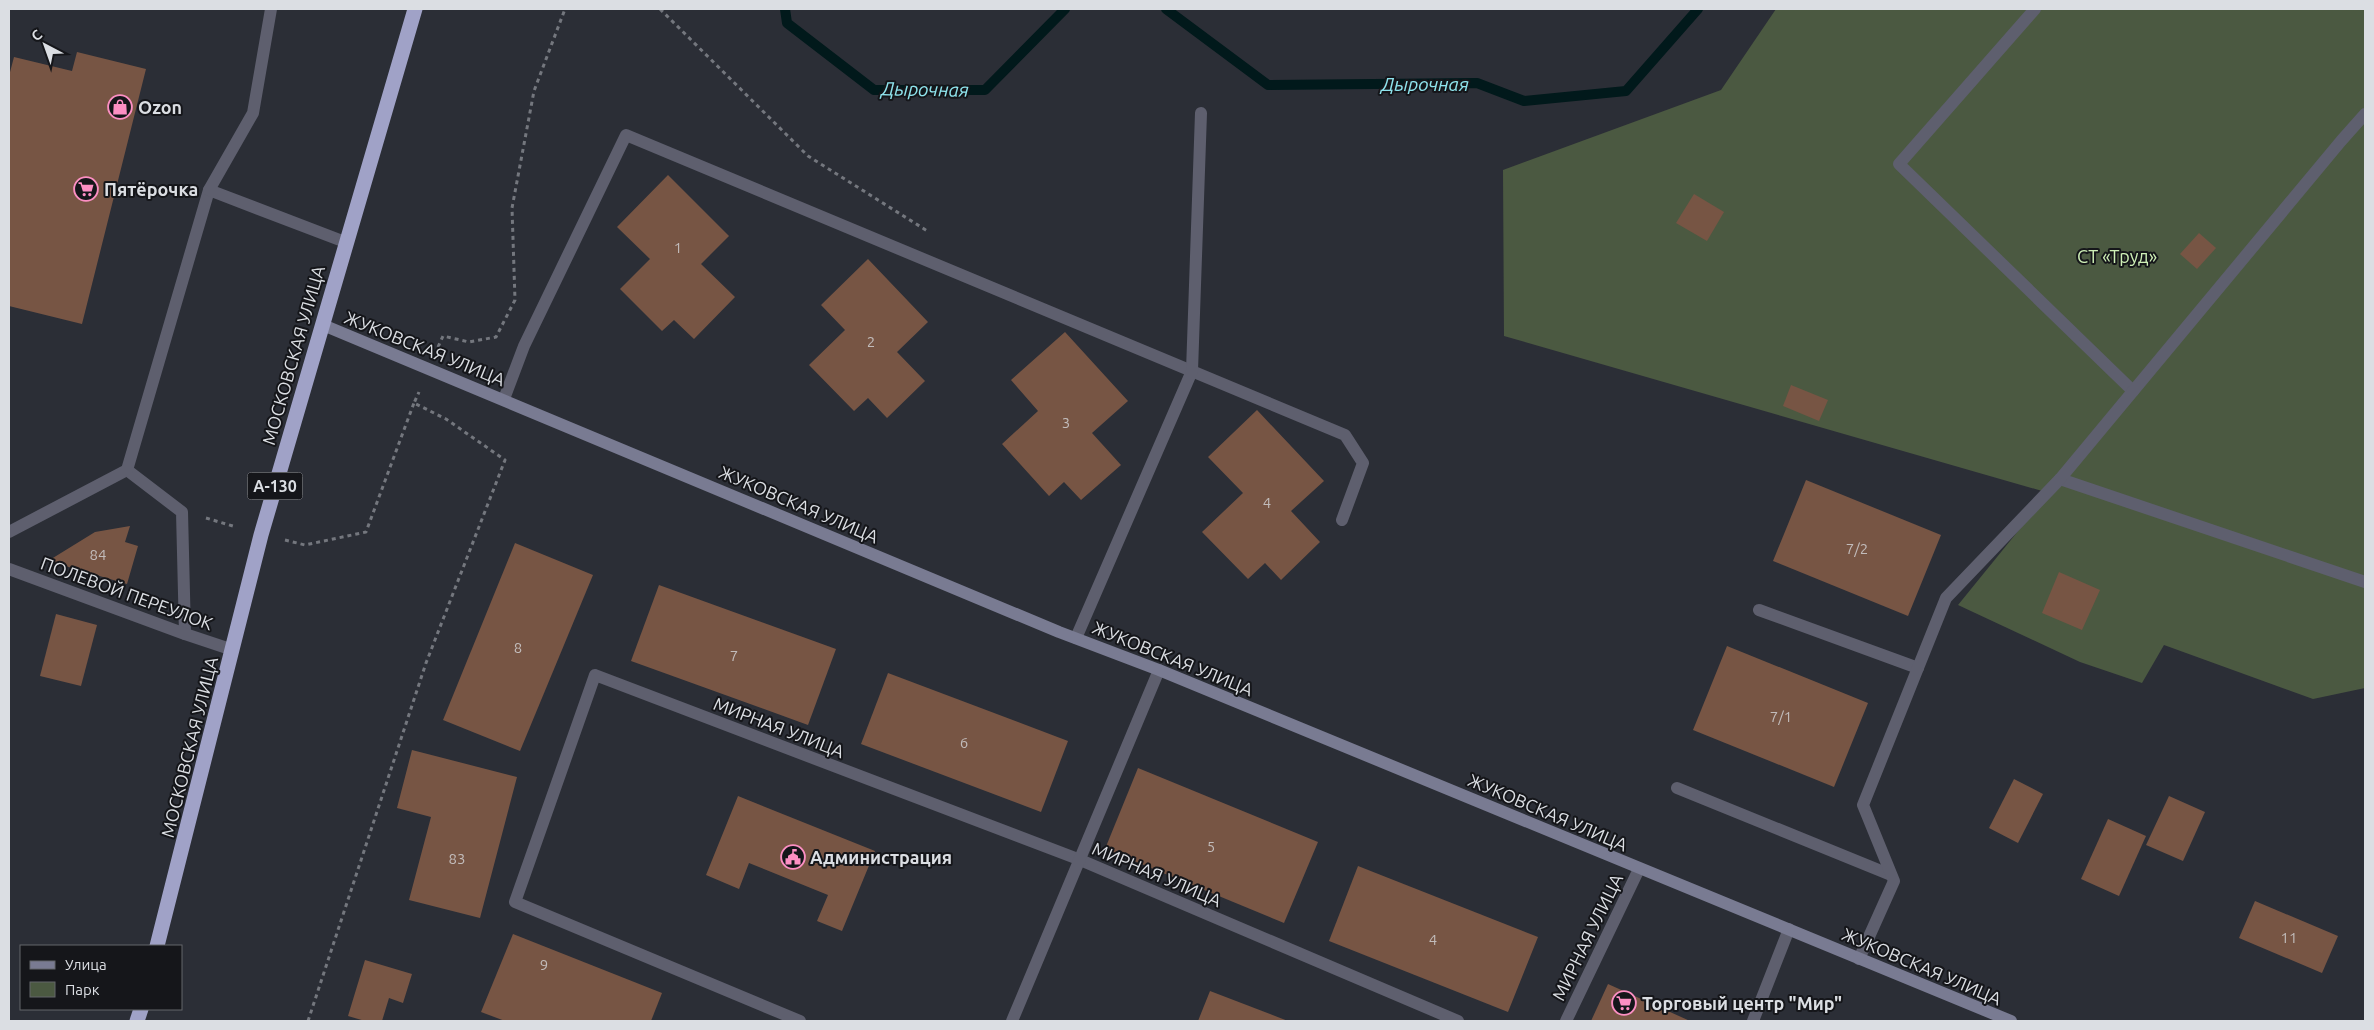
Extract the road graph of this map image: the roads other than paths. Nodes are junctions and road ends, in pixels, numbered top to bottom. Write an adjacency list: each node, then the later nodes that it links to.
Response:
1 (271, 9): 6 (street)
2 (415, 9): 7 (highway, МОСКОВСКАЯ УЛИЦА / А-130)
3 (2035, 9): 10 (street)
4 (1202, 113): 9 (street)
5 (2365, 114): 10 (street)
6 (209, 190): 7 (street); 12 (street)
7 (345, 242): 8 (highway, МОСКОВСКАЯ УЛИЦА / А-130)
8 (323, 325): 11 (main road, ЖУКОВСКАЯ УЛИЦА); 21 (highway, МОСКОВСКАЯ УЛИЦА / А-130)
9 (1192, 371): 11 (street); 14 (street); 20 (street)
10 (2133, 391): 13 (street)
11 (504, 399): 20 (main road, ЖУКОВСКАЯ УЛИЦА)
12 (127, 470): 15 (street); 19 (street)
13 (2060, 479): 17 (street); 22 (street)
14 (1342, 520)
15 (9, 532)
16 (9, 569): 19 (street, ПОЛЕВОЙ ПЕРЕУЛОК)
17 (2365, 582)
18 (1759, 610): 22 (street)
19 (184, 634): 21 (street, ПОЛЕВОЙ ПЕРЕУЛОК)
20 (1076, 638): 23 (main road, ЖУКОВСКАЯ УЛИЦА)
21 (233, 650): 29 (highway, МОСКОВСКАЯ УЛИЦА / А-130)
22 (1918, 668): 27 (street)
23 (1159, 670): 25 (street); 26 (main road, ЖУКОВСКАЯ УЛИЦА)
24 (1677, 788): 27 (street)
25 (1078, 859): 31 (street, МИРНАЯ УЛИЦА); 32 (street); 33 (street, МИРНАЯ УЛИЦА)
26 (1639, 869): 28 (main road, ЖУКОВСКАЯ УЛИЦА); 34 (street, МИРНАЯ УЛИЦА)
27 (1891, 875): 30 (street)
28 (1790, 929): 30 (main road, ЖУКОВСКАЯ УЛИЦА); 35 (street)
29 (157, 945)
30 (1859, 959): 36 (main road, ЖУКОВСКАЯ УЛИЦА)
31 (800, 1021)
32 (1012, 1021)
33 (1458, 1021)
34 (1566, 1021)
35 (1753, 1021)
36 (2010, 1021)

